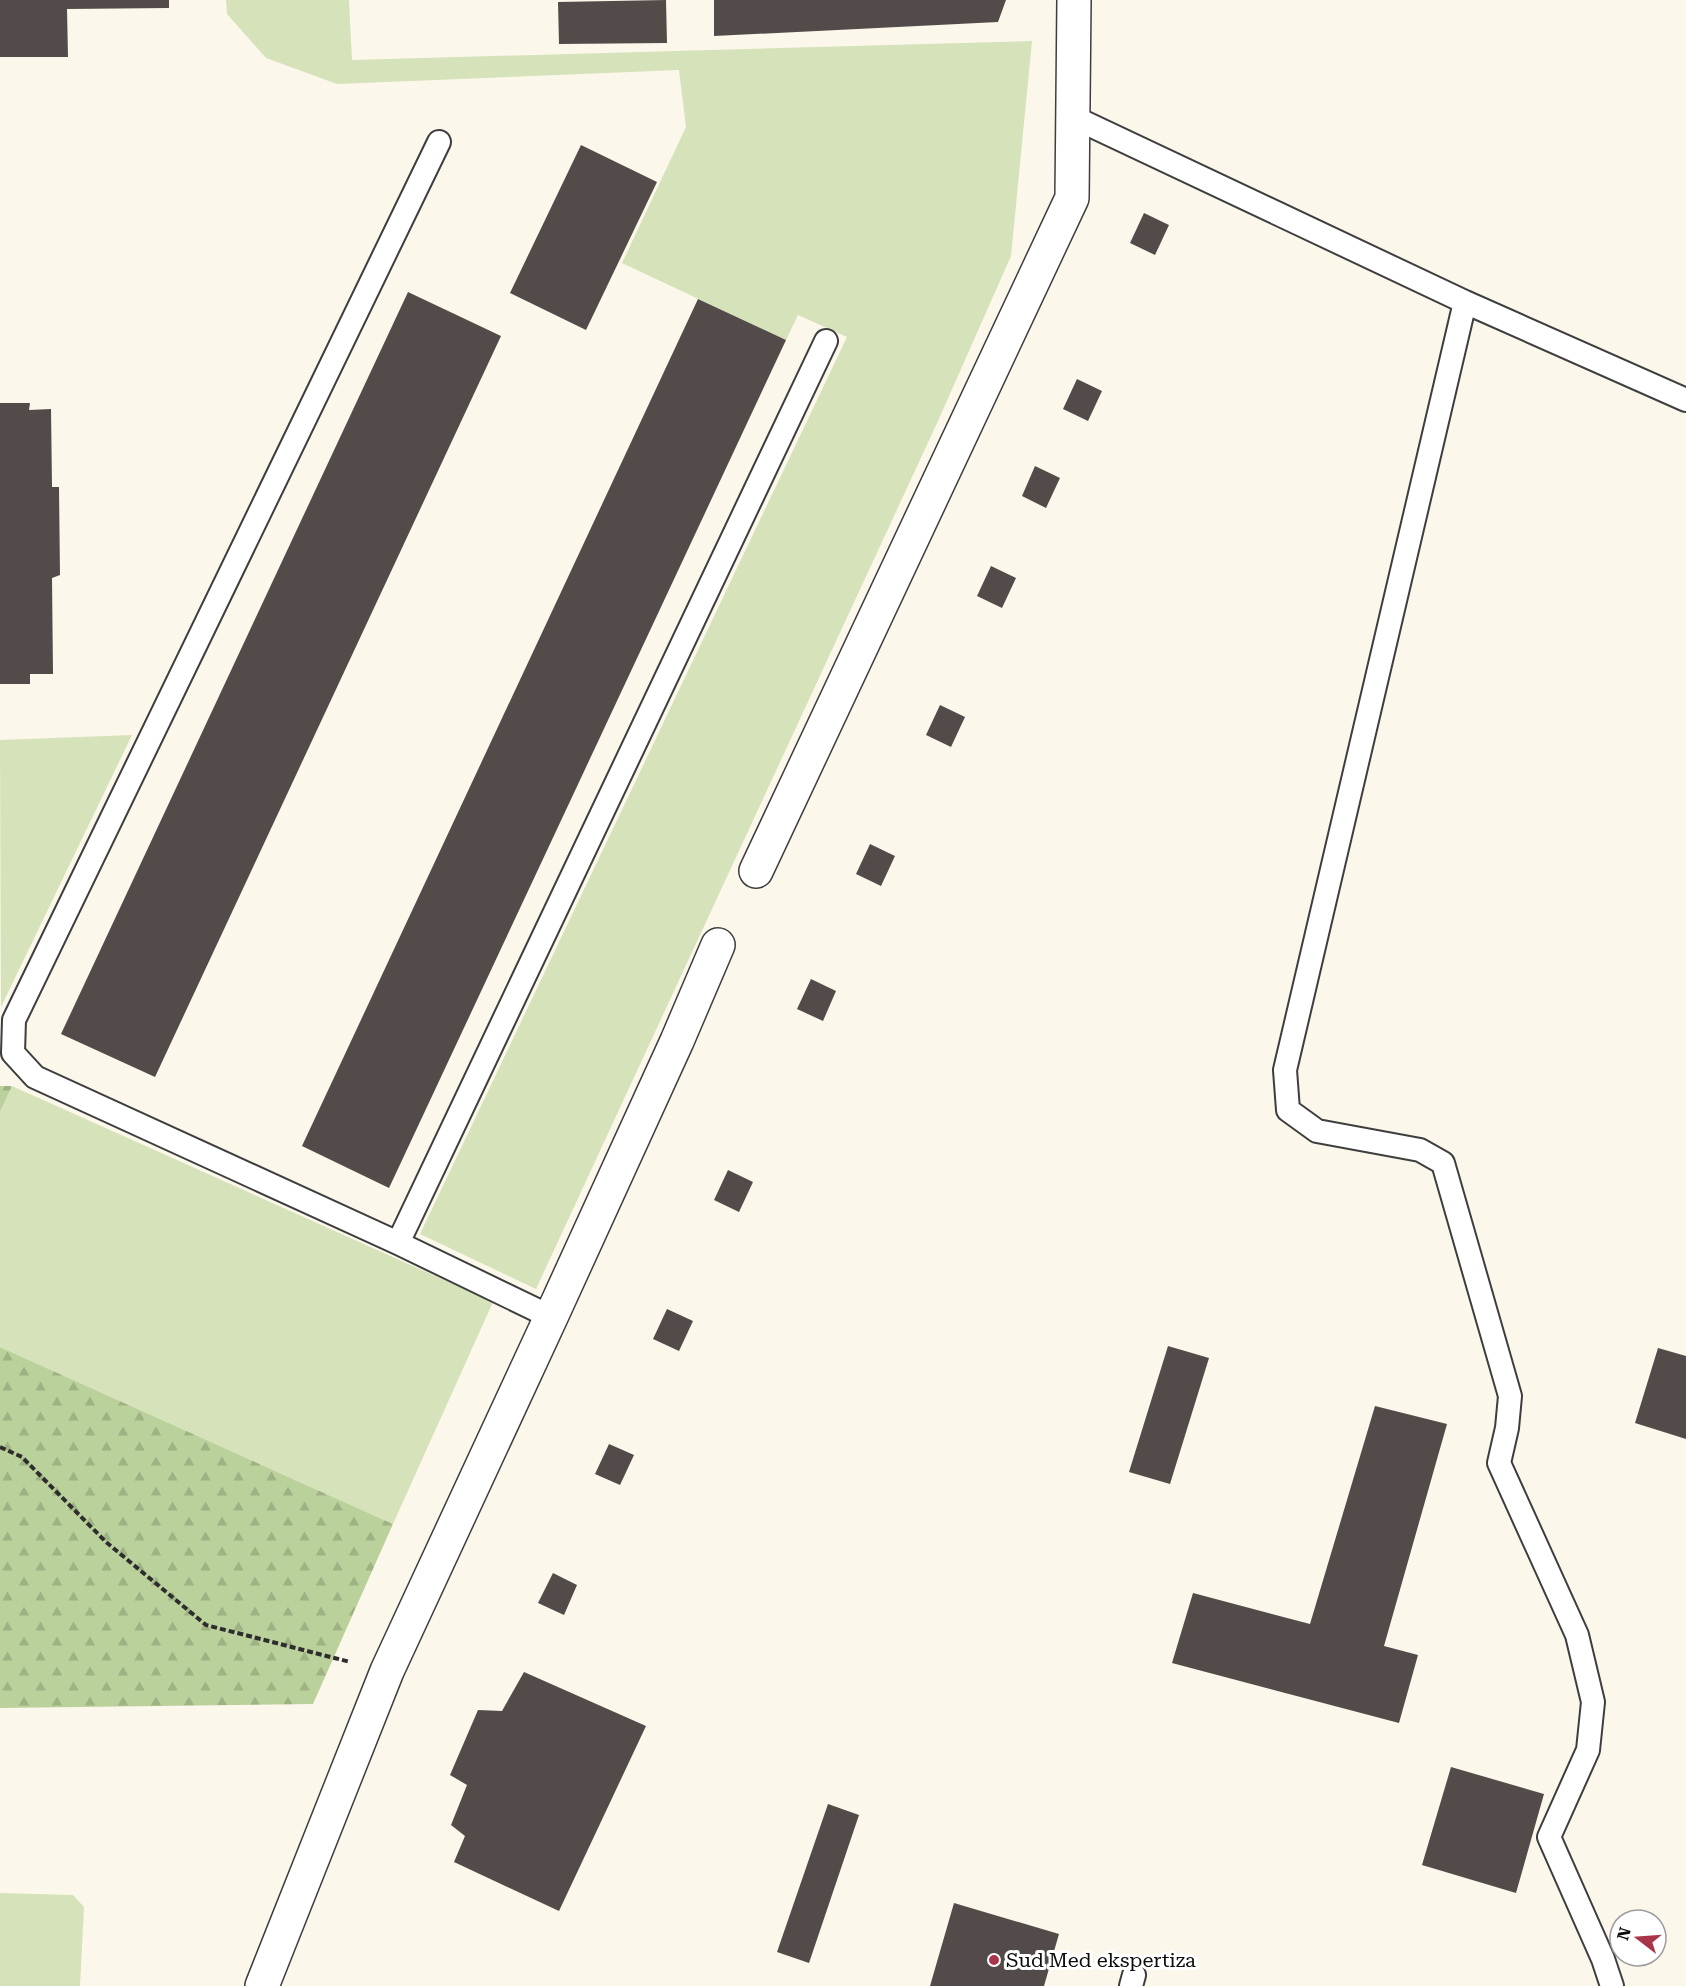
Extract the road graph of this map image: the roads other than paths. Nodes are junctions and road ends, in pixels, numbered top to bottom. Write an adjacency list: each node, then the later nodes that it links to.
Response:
1 (1074, 0): 2 (street)
2 (1073, 117): 4 (lane); 7 (street)
3 (439, 142): 9 (lane)
4 (1465, 302): 6 (lane); 12 (lane)
5 (826, 341): 9 (lane)
6 (1686, 400)
7 (756, 871)
8 (718, 945): 10 (street)
9 (398, 1243): 10 (lane)
10 (551, 1317): 11 (street)
11 (262, 1986)
12 (1612, 1986)

